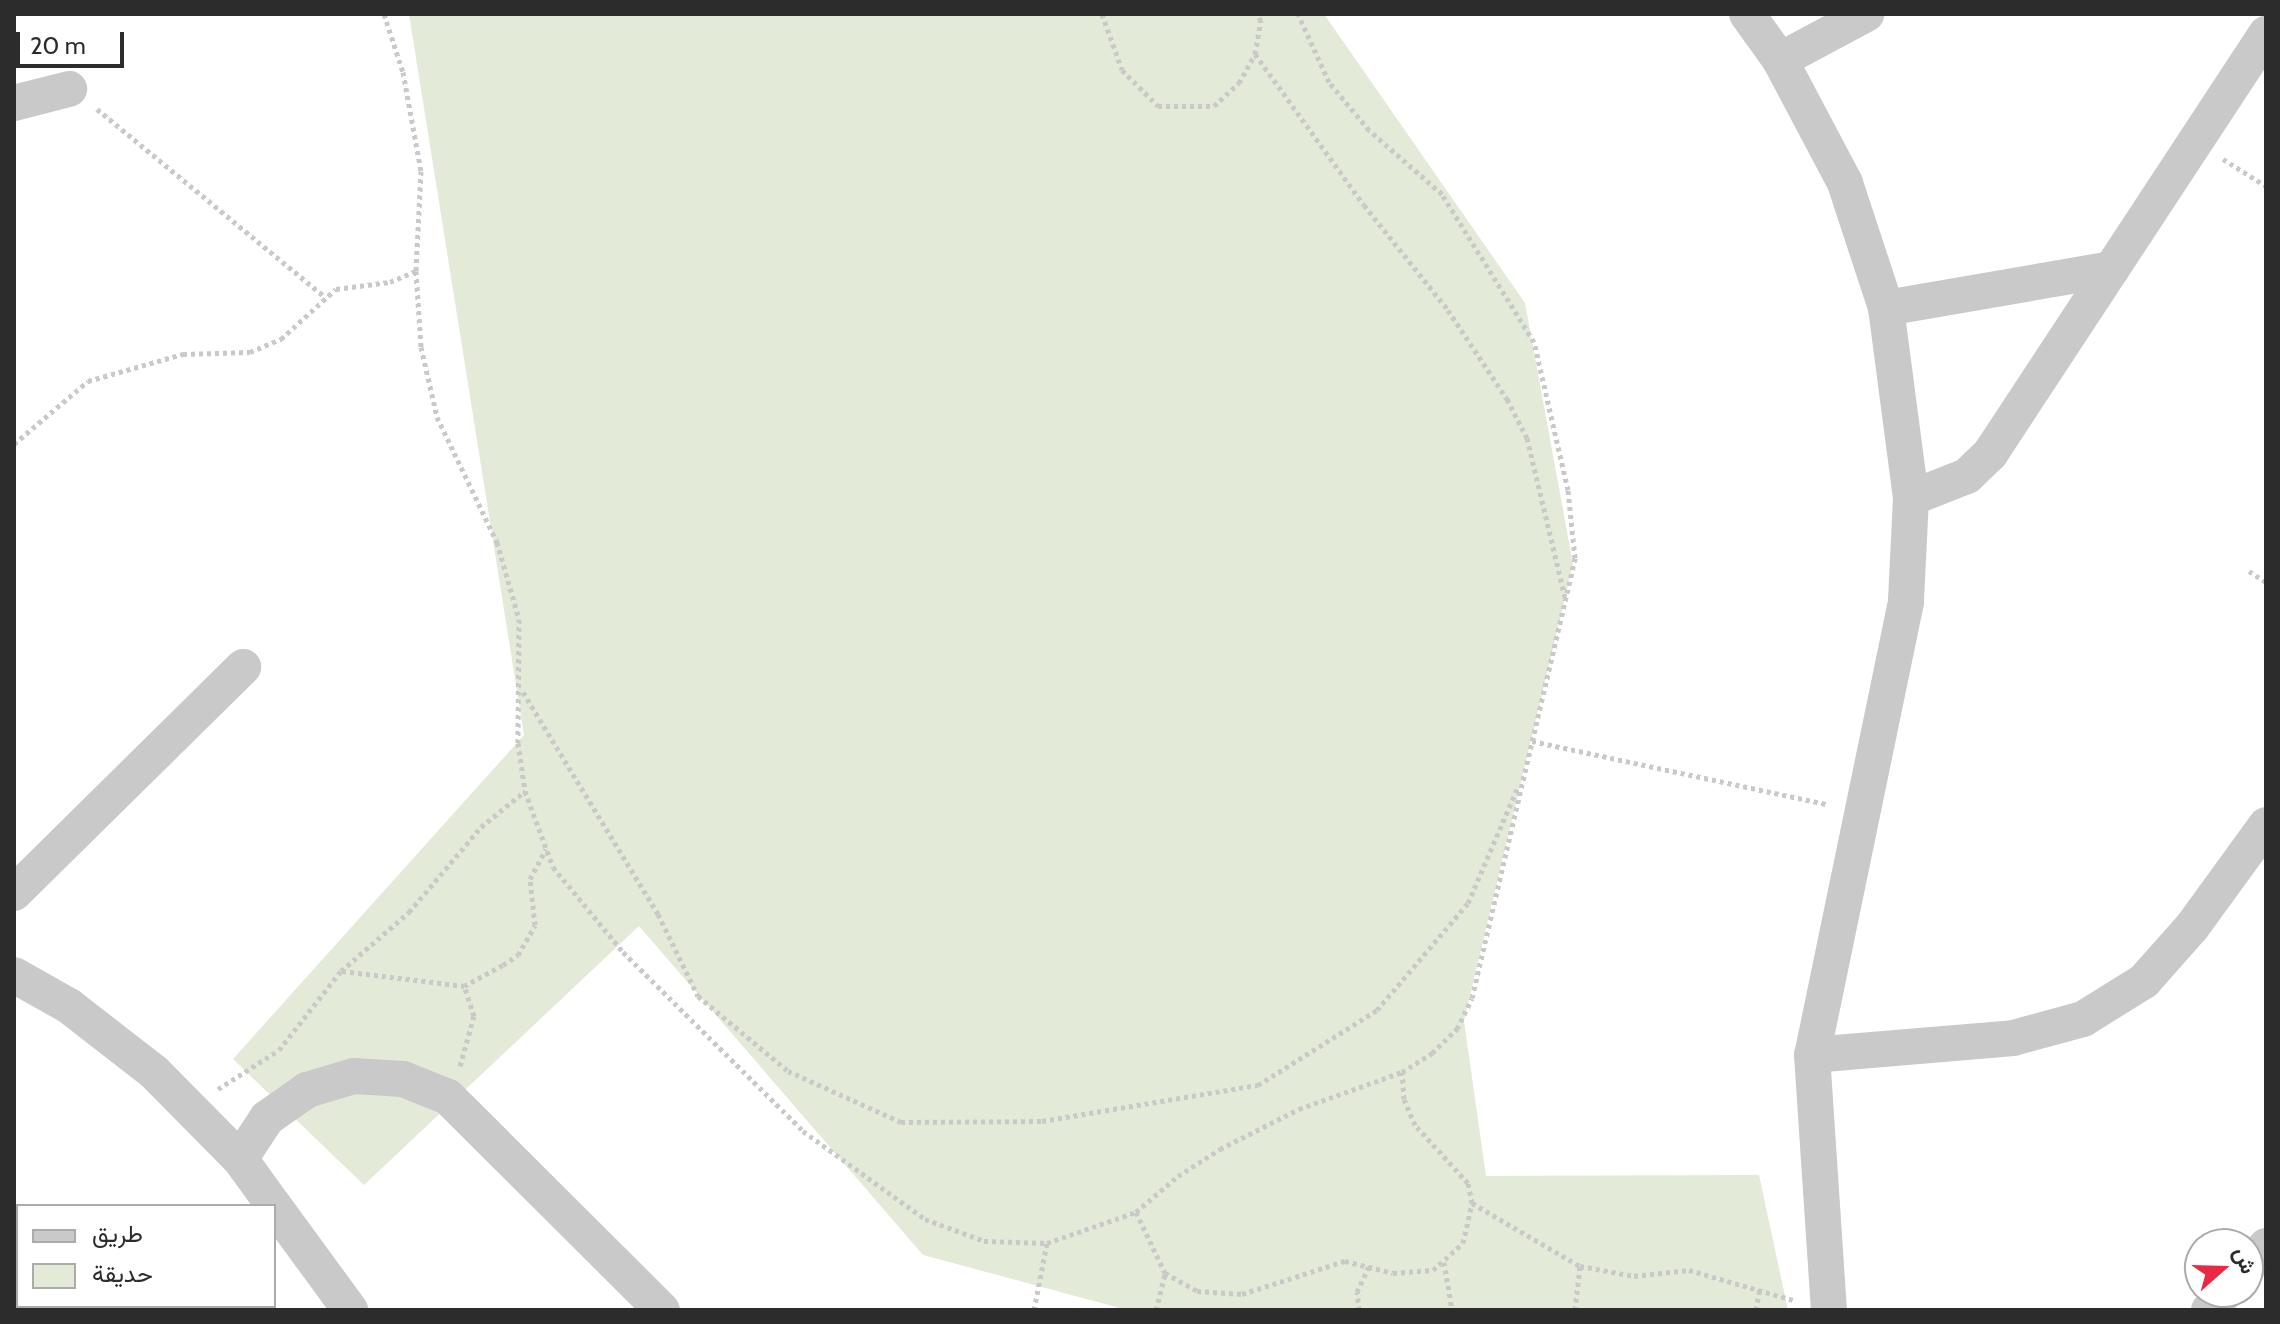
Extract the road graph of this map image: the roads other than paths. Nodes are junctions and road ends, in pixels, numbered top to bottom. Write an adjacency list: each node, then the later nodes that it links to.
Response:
1 (1747, 14): 4 (street)
2 (1866, 14): 4 (street)
3 (2266, 34): 7 (street)
4 (1780, 60): 8 (street)
5 (60, 91): 6 (street)
6 (14, 103)
7 (2112, 269): 8 (street); 9 (street)
8 (1886, 308): 9 (street)
9 (1911, 498): 14 (street)
10 (243, 667): 12 (street)
11 (2266, 825): 14 (street)
12 (14, 893)
13 (14, 975): 15 (street)
14 (1812, 1055): 18 (street)
15 (240, 1159): 16 (street); 20 (street)
16 (273, 1204)
17 (276, 1209): 19 (street)
18 (1816, 1307)
19 (350, 1310)
20 (662, 1310)

